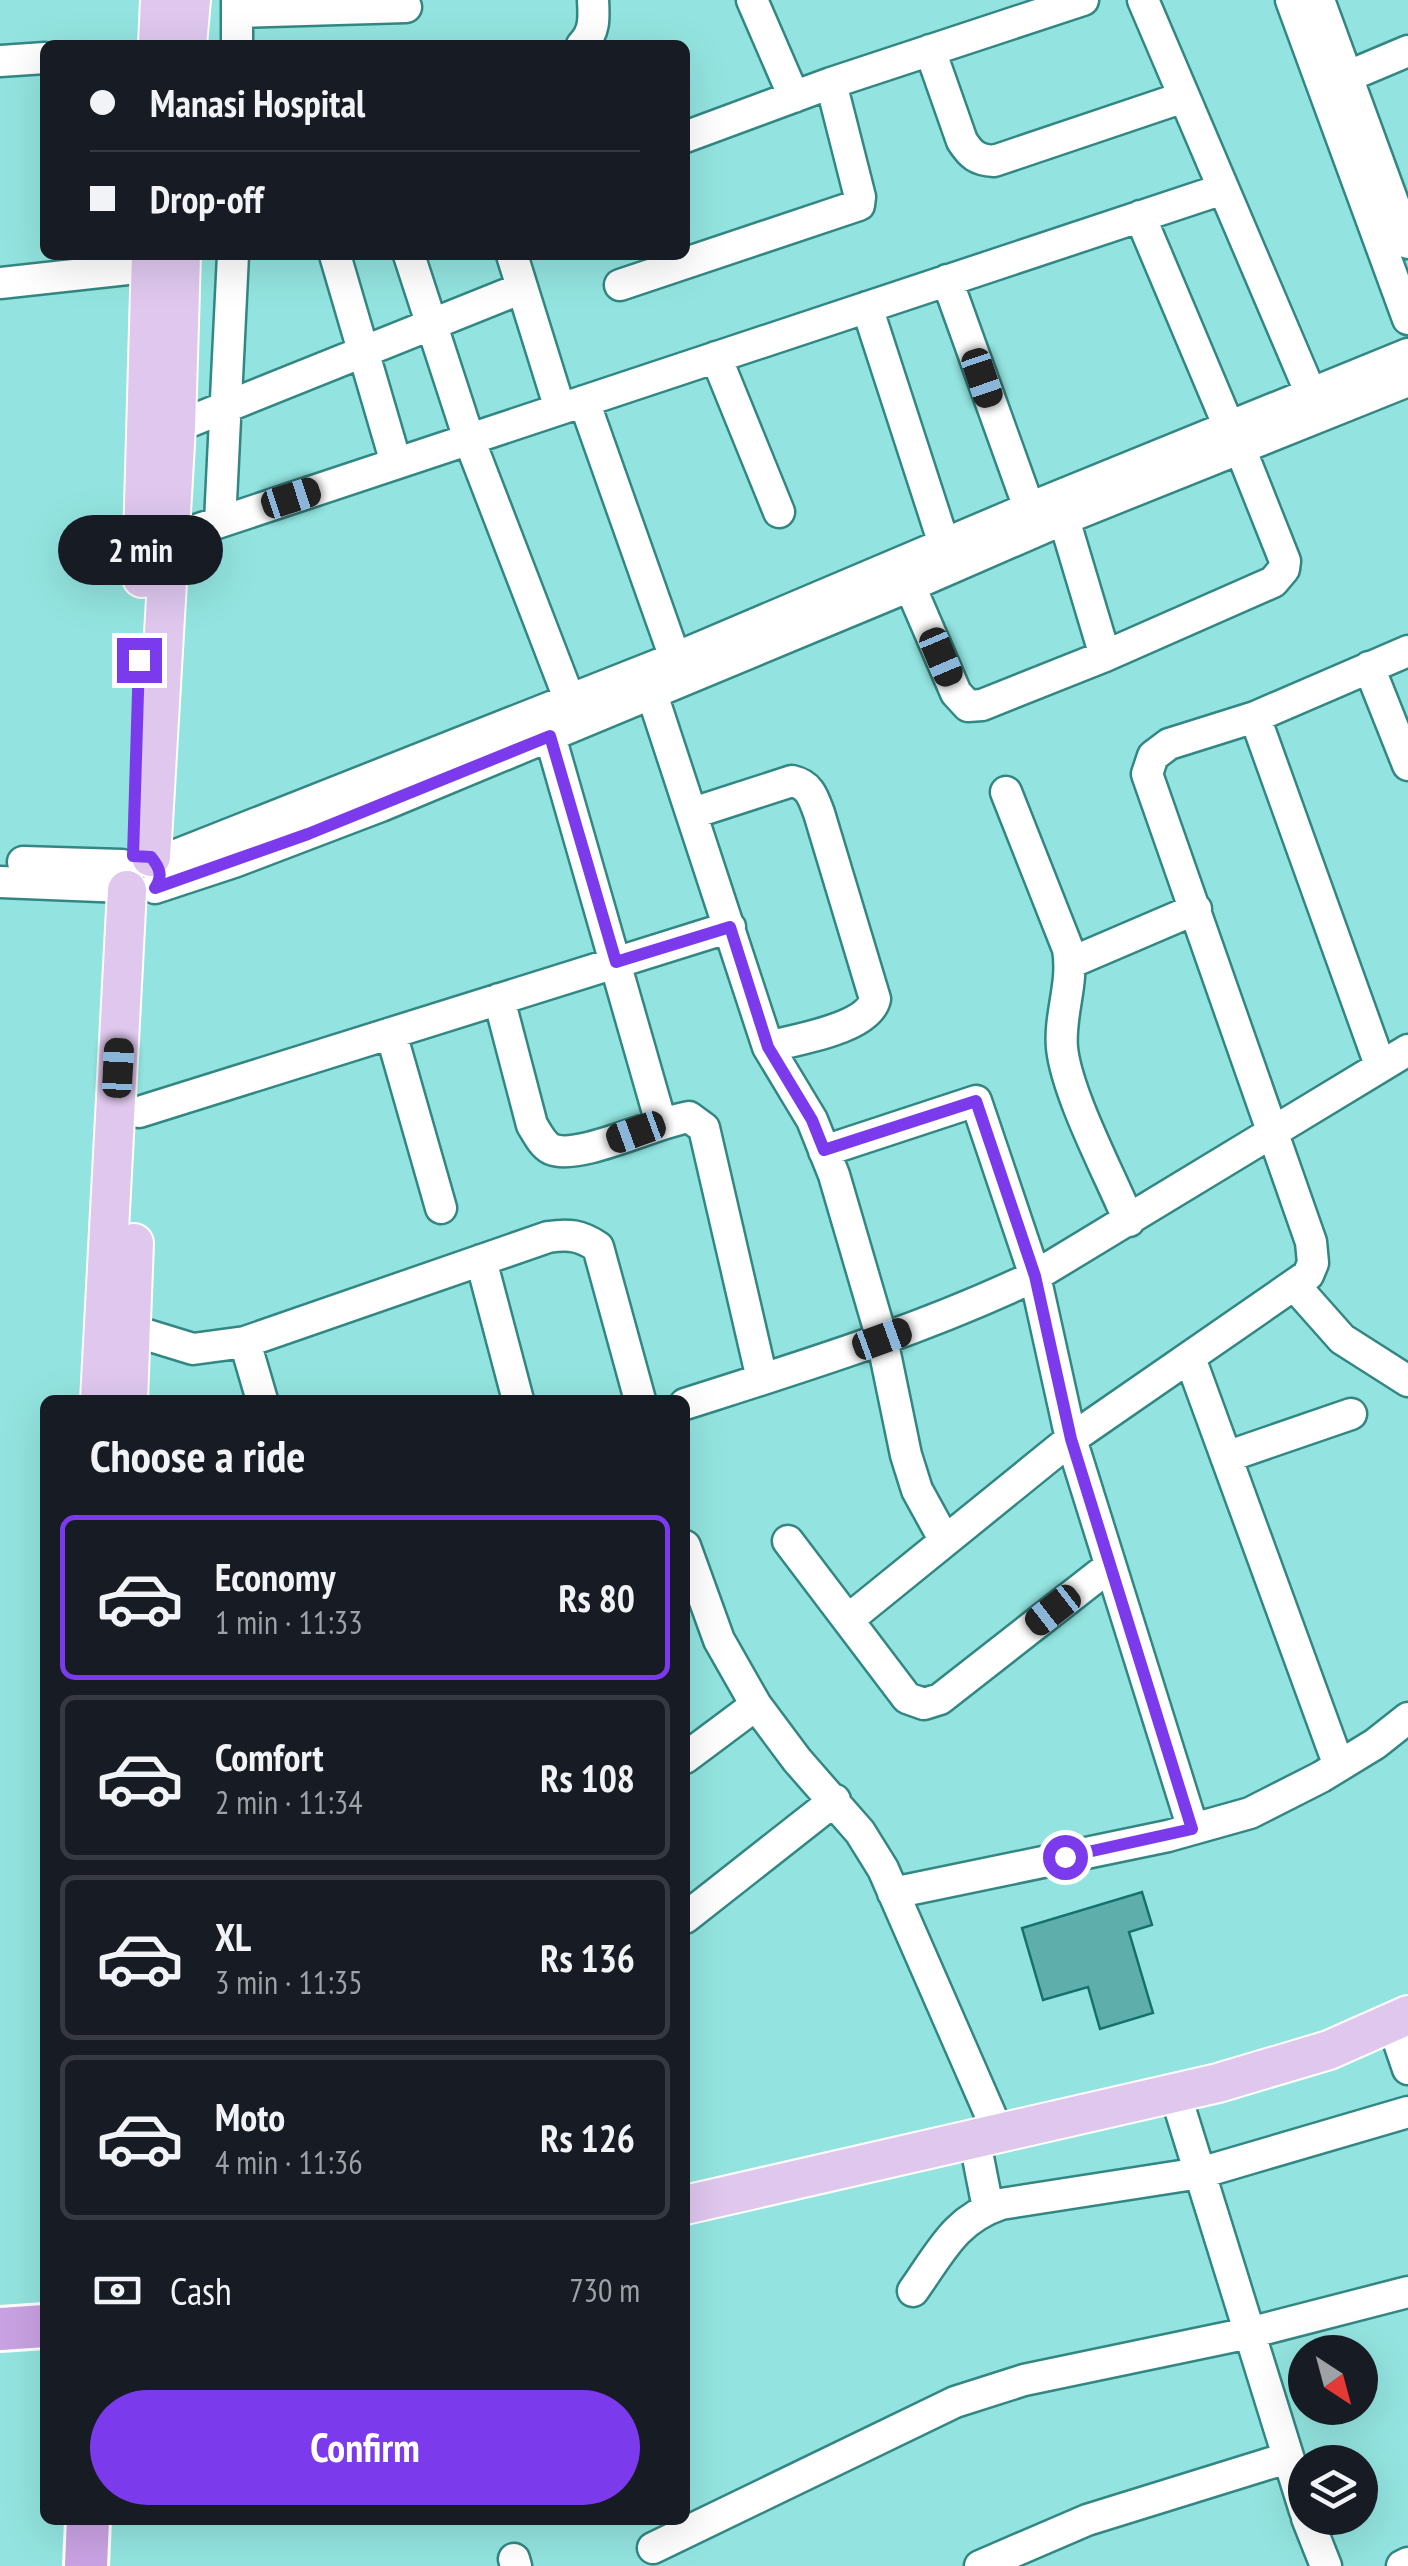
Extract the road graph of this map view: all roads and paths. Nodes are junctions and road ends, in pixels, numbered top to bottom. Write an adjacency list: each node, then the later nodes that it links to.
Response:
1 (160, 0): 12 (main road)
2 (191, 0): 13 (main road)
3 (593, 0): 15 (street)
4 (752, 0): 22 (street)
5 (1083, 0): 11 (street)
6 (1143, 0): 23 (street)
7 (1290, 0): 20 (street)
8 (1319, 0): 20 (street)
9 (237, 6): 10 (street); 14 (street)
10 (406, 7)
11 (997, 13): 16 (street)
12 (158, 40)
13 (187, 40)
14 (237, 40)
15 (587, 40)
16 (930, 50): 21 (street); 23 (street)
17 (1408, 51): 20 (street)
18 (40, 58): 19 (street)
19 (0, 61)
20 (1335, 82): 27 (street); 38 (street)
21 (831, 83): 22 (street); 35 (street)
22 (794, 97): 24 (street)
23 (1184, 97): 25 (street)
24 (690, 135)
25 (1223, 188): 26 (street); 44 (street)
26 (1140, 216): 33 (street); 48 (street)
27 (1408, 244)
28 (166, 260): 34 (street); 47 (main road); 69 (main road)
29 (233, 260): 46 (street)
30 (336, 260): 40 (street)
31 (411, 260): 39 (street)
32 (514, 260): 36 (street)
33 (947, 280): 37 (street); 51 (street)
34 (0, 283)
35 (620, 286)
36 (522, 288): 39 (street); 45 (street)
37 (867, 307): 42 (street); 55 (street)
38 (1408, 320)
39 (432, 324): 40 (street); 49 (street)
40 (363, 351): 46 (street); 50 (street)
41 (1408, 354): 44 (street)
42 (716, 357): 45 (street); 52 (street)
43 (1408, 380): 48 (street)
44 (1311, 394): 48 (street)
45 (572, 405): 49 (street); 59 (street)
46 (224, 407): 47 (street); 53 (street)
47 (176, 427): 54 (main road)
48 (1234, 437): 51 (street); 58 (street)
49 (468, 439): 50 (street); 62 (street)
50 (396, 463): 53 (street)
51 (1050, 508): 55 (street); 56 (street); 58 (street)
52 (780, 512)
53 (220, 522): 54 (street)
54 (169, 538): 69 (main road)
55 (944, 544): 59 (street)
56 (910, 586): 58 (street); 61 (street)
57 (1408, 650): 60 (street)
58 (1105, 656)
59 (675, 658): 62 (street)
60 (1370, 667): 63 (street); 65 (street)
61 (652, 694): 64 (street); 67 (street)
62 (570, 701): 69 (street)
63 (1255, 717): 71 (street); 79 (street)
64 (550, 736): 69 (street); 73 (street)
65 (1408, 765)
66 (1006, 792): 74 (street)
67 (694, 813): 72 (street); 77 (street)
68 (0, 862): 69 (street)
69 (140, 875): 70 (street); 80 (main road); 95 (main road)
70 (0, 882)
71 (1196, 909): 74 (street); 82 (street)
72 (730, 927): 73 (street); 77 (street)
73 (616, 962): 75 (street); 81 (street)
74 (1070, 963): 85 (street)
75 (499, 999): 76 (street); 81 (street)
76 (391, 1033): 80 (street); 84 (street)
77 (768, 1047): 83 (street)
78 (1408, 1050): 79 (street)
79 (1380, 1065): 82 (street)
80 (139, 1112): 89 (main road)
81 (661, 1123): 93 (street)
82 (1271, 1132): 85 (street); 88 (street)
83 (824, 1150): 87 (street); 90 (street)
84 (442, 1208)
85 (1129, 1221): 87 (street)
86 (481, 1260): 91 (street); 98 (street); 99 (street)
87 (1035, 1276): 90 (street); 102 (street)
88 (1295, 1286): 92 (street); 94 (street)
89 (131, 1330): 91 (street); 96 (main road)
90 (882, 1339): 93 (street); 105 (street)
91 (245, 1342): 97 (street)
92 (1190, 1358): 102 (street); 103 (street)
93 (762, 1379): 100 (street)
94 (1408, 1380)
95 (100, 1395)
96 (128, 1395)
97 (261, 1395)
98 (508, 1395)
99 (639, 1395)
100 (690, 1402)
101 (1351, 1414): 103 (street)
102 (1071, 1439): 105 (street); 106 (street)
103 (1226, 1457): 112 (street)
104 (788, 1541): 108 (street)
105 (945, 1541): 108 (street)
106 (1110, 1566): 108 (street); 114 (street)
107 (692, 1591): 109 (street)
108 (848, 1619)
109 (756, 1706): 111 (street); 113 (street)
110 (1408, 1718): 112 (street)
111 (690, 1754)
112 (1339, 1766): 114 (street)
113 (836, 1800): 115 (street); 116 (street)
114 (1192, 1829): 115 (street)
115 (893, 1893): 121 (street)
116 (690, 1914)
117 (1400, 2018): 118 (street); 119 (main road)
118 (1408, 2069)
119 (1175, 2093): 121 (main road); 122 (street)
120 (1408, 2112): 122 (street)
121 (986, 2134): 123 (main road); 124 (street)
122 (1200, 2173): 124 (street); 129 (street)
123 (690, 2204)
124 (988, 2208): 125 (street)
125 (913, 2291)
126 (1408, 2292): 129 (street)
127 (40, 2326): 128 (highway)
128 (0, 2329)
129 (1248, 2333): 130 (street); 134 (street)
130 (1287, 2458): 131 (street); 136 (street)
131 (1288, 2461)
132 (88, 2525): 135 (highway)
133 (1314, 2535): 137 (street)
134 (652, 2544)
135 (86, 2566)
136 (980, 2566)
137 (1326, 2566)

